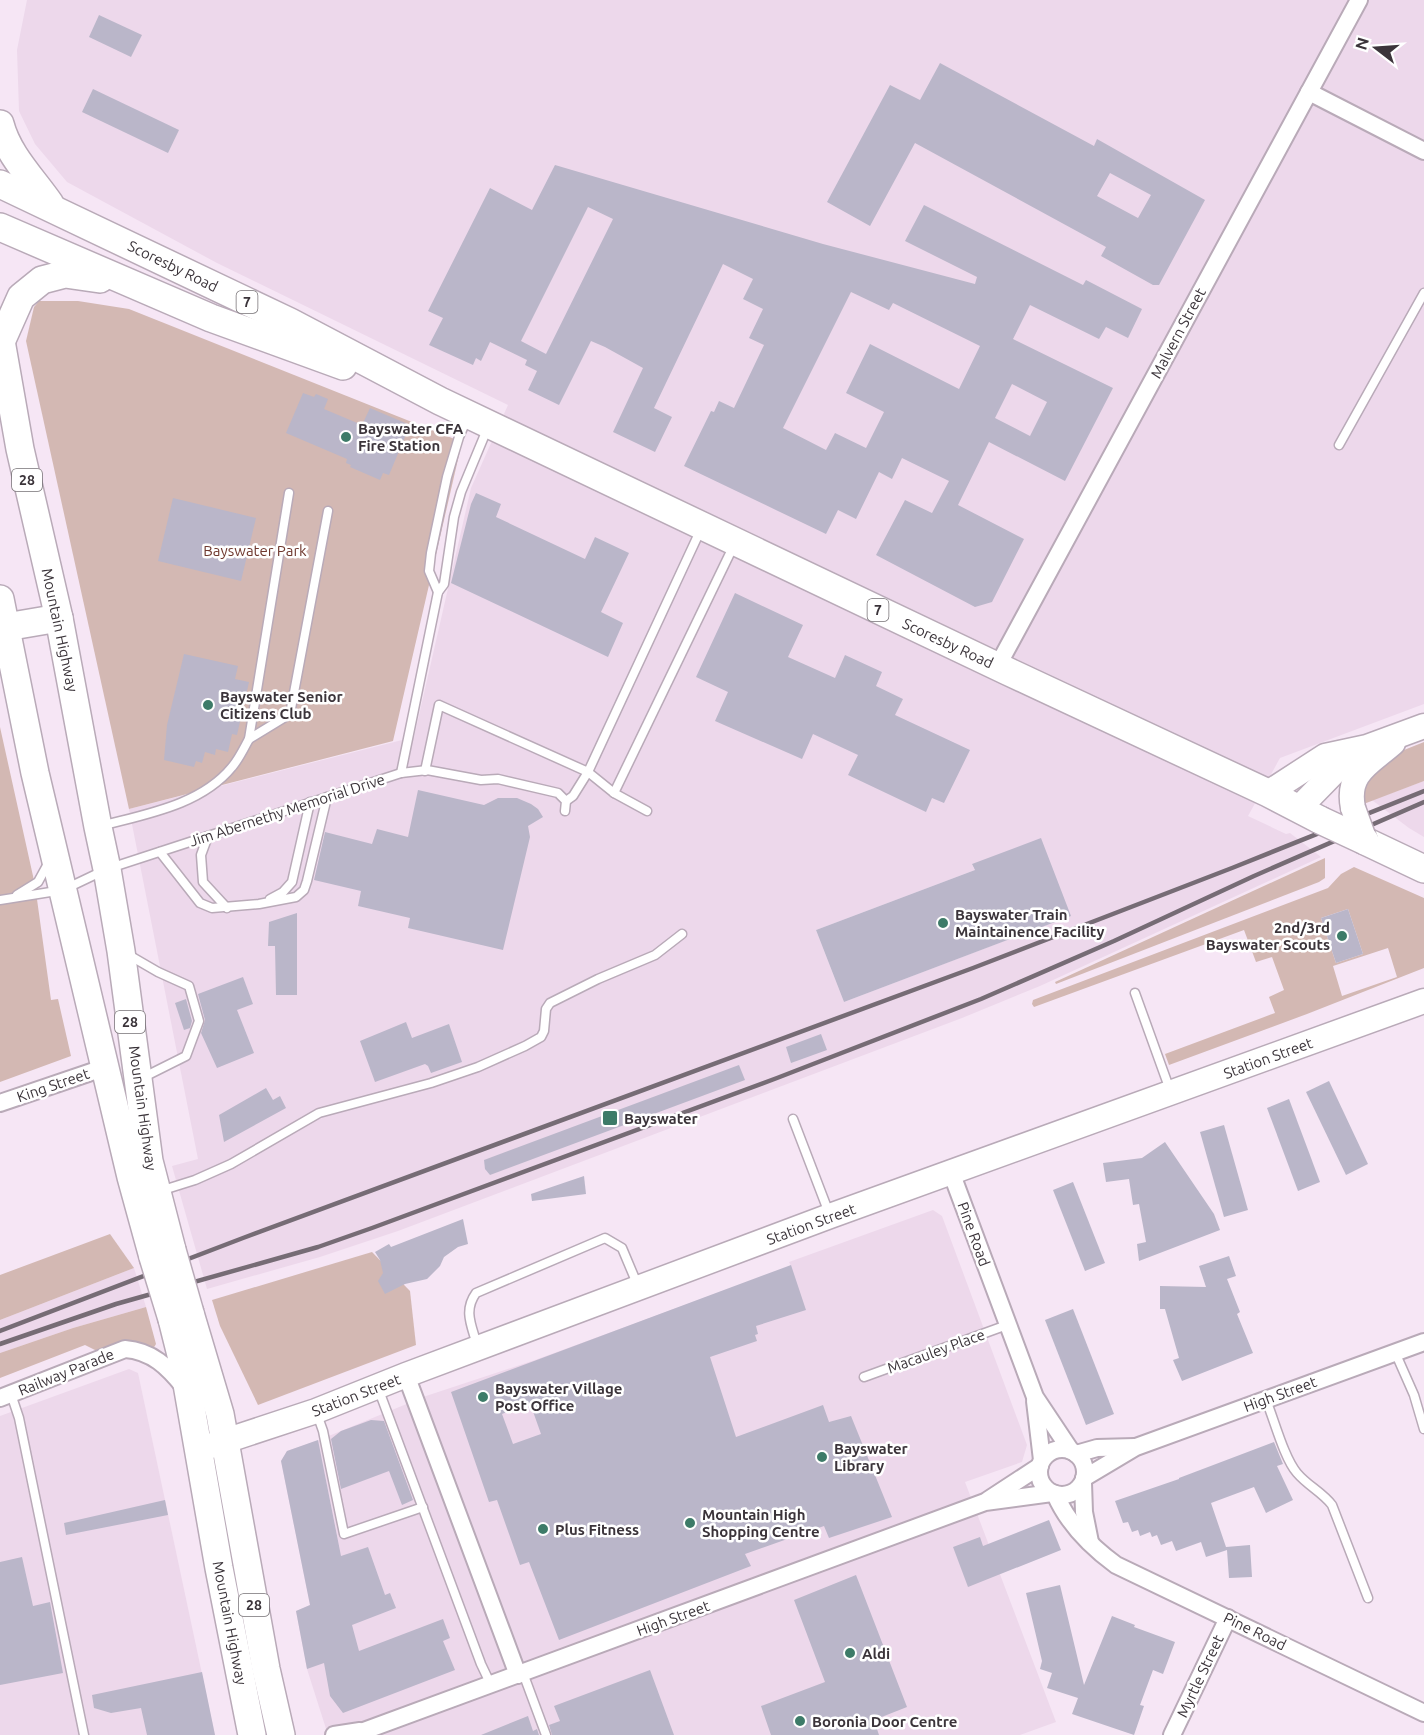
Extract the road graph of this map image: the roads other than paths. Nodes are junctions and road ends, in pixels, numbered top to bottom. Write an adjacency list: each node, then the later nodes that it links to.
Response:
1 (1359, 0): 2 (street, Malvern Street)
2 (1309, 92): 4 (street); 22 (street, Malvern Street)
3 (0, 124): 6 (main road)
4 (1424, 151)
5 (0, 184): 6 (main road, Scoresby Road / 7)
6 (52, 207): 11 (main road, Scoresby Road / 7)
7 (0, 227): 8 (main road, Scoresby Road / 7)
8 (134, 284): 10 (main road); 11 (main road, Scoresby Road / 7)
9 (1424, 293): 13 (lane)
10 (1, 338): 20 (main road, Mountain Highway / 28)
11 (440, 401): 12 (main road, Scoresby Road / 7)
12 (479, 420): 16 (main road, Scoresby Road / 7); 18 (lane); 18 (lane)
13 (1339, 445)
14 (289, 493): 25 (lane)
15 (328, 511): 25 (lane)
16 (702, 526): 17 (main road, Scoresby Road / 7); 28 (lane)
17 (735, 542): 22 (main road, Scoresby Road / 7); 30 (lane)
18 (438, 592): 29 (lane)
19 (0, 599): 21 (main road, Mountain Highway / 28)
20 (59, 618): 21 (main road); 38 (main road, Mountain Highway / 28)
21 (6, 627): 41 (main road, Mountain Highway / 28)
22 (997, 667): 31 (main road, Scoresby Road / 7)
23 (1424, 726): 24 (main road)
24 (1401, 735): 26 (main road); 40 (main road, bridge)
25 (249, 739): 38 (lane)
26 (1367, 747): 31 (main road); 37 (main road)
27 (425, 771): 28 (lane); 29 (lane, Jim Abernethy Memorial Drive); 33 (lane, Jim Abernethy Memorial Drive)
28 (588, 772): 30 (lane); 33 (lane)
29 (401, 773): 32 (lane, Jim Abernethy Memorial Drive)
30 (614, 793): 36 (lane)
31 (1268, 793): 37 (main road, Scoresby Road / 7)
32 (327, 797): 34 (lane, Jim Abernethy Memorial Drive); 47 (lane)
33 (566, 801): 35 (lane)
34 (310, 802): 39 (lane, Jim Abernethy Memorial Drive); 47 (lane)
35 (565, 811)
36 (647, 811)
37 (1309, 815): 40 (main road, Scoresby Road / 7, bridge)
38 (98, 826): 43 (main road, Mountain Highway / 28)
39 (208, 836): 42 (lane, Jim Abernethy Memorial Drive); 48 (lane)
40 (1365, 841): 44 (main road, Scoresby Road / 7)
41 (52, 846): 45 (main road, Mountain Highway / 28); 46 (lane)
42 (160, 852): 43 (lane, Jim Abernethy Memorial Drive); 48 (lane)
43 (107, 869): 45 (lane, Jim Abernethy Memorial Drive); 50 (main road, Mountain Highway / 28); 53 (main road)
44 (1424, 869)
45 (63, 890): 46 (lane, Jim Abernethy Memorial Drive); 53 (main road, Mountain Highway / 28)
46 (4, 899)
47 (259, 904): 48 (lane)
48 (227, 908)
49 (682, 934): 59 (lane)
50 (121, 951): 54 (main road, Mountain Highway / 28); 54 (lane)
51 (1135, 993): 55 (lane)
52 (1424, 1001): 55 (main road, Station Street)
53 (106, 1067): 56 (street, King Street); 61 (main road, Mountain Highway / 28)
54 (138, 1079): 59 (main road, Mountain Highway / 28)
55 (1171, 1093): 58 (main road, Station Street)
56 (0, 1103)
57 (793, 1119): 60 (lane)
58 (951, 1172): 60 (main road, Station Street); 64 (street, Pine Road)
59 (156, 1192): 61 (main road, Mountain Highway / 28)
60 (830, 1216): 62 (main road, Station Street)
61 (163, 1253): 63 (main road, Mountain Highway / 28, bridge)
62 (639, 1288): 66 (main road, Station Street); 66 (lane)
63 (181, 1316): 71 (main road, Mountain Highway / 28); 77 (main road, Mountain Highway / 28)
64 (1007, 1325): 69 (lane, Macauley Place); 73 (street, Pine Road)
65 (1424, 1342): 67 (street, High Street)
66 (478, 1348): 68 (main road, Station Street)
67 (1395, 1352): 74 (street, High Street); 76 (lane)
68 (406, 1375): 70 (main road, Station Street); 88 (street)
69 (864, 1377)
70 (377, 1387): 75 (main road, Station Street); 84 (lane)
71 (188, 1393): 72 (street, Railway Parade); 77 (main road, Mountain Highway / 28)
72 (6, 1396): 92 (lane)
73 (1035, 1397): 79 (street, Pine Road); 80 (street, Pine Road)
74 (1266, 1400): 78 (street, High Street); 86 (lane)
75 (316, 1411): 77 (main road, Station Street); 84 (lane)
76 (1424, 1429)
77 (212, 1445): 93 (main road, Mountain Highway / 28); 94 (main road, Mountain Highway / 28)
78 (1136, 1447): 79 (street, High Street); 81 (street, High Street)
79 (1074, 1452): 80 (street); 81 (street)
80 (1041, 1463): 82 (street); 83 (street, High Street)
81 (1084, 1480): 82 (street); 85 (street)
82 (1053, 1494): 83 (street, High Street); 85 (street, Pine Road)
83 (985, 1502): 88 (street, High Street)
84 (423, 1507): 89 (lane)
85 (1090, 1542): 87 (street, Pine Road)
86 (1368, 1598)
87 (1228, 1618): 90 (street, Pine Road); 97 (street, Myrtle Street)
88 (520, 1674): 89 (street, High Street); 96 (lane)
89 (491, 1685): 91 (street, High Street)
90 (1424, 1713)
91 (361, 1733): 95 (street, High Street)
92 (84, 1735)
93 (252, 1735)
94 (281, 1735)
95 (334, 1735)
96 (546, 1735)
97 (1173, 1735)

